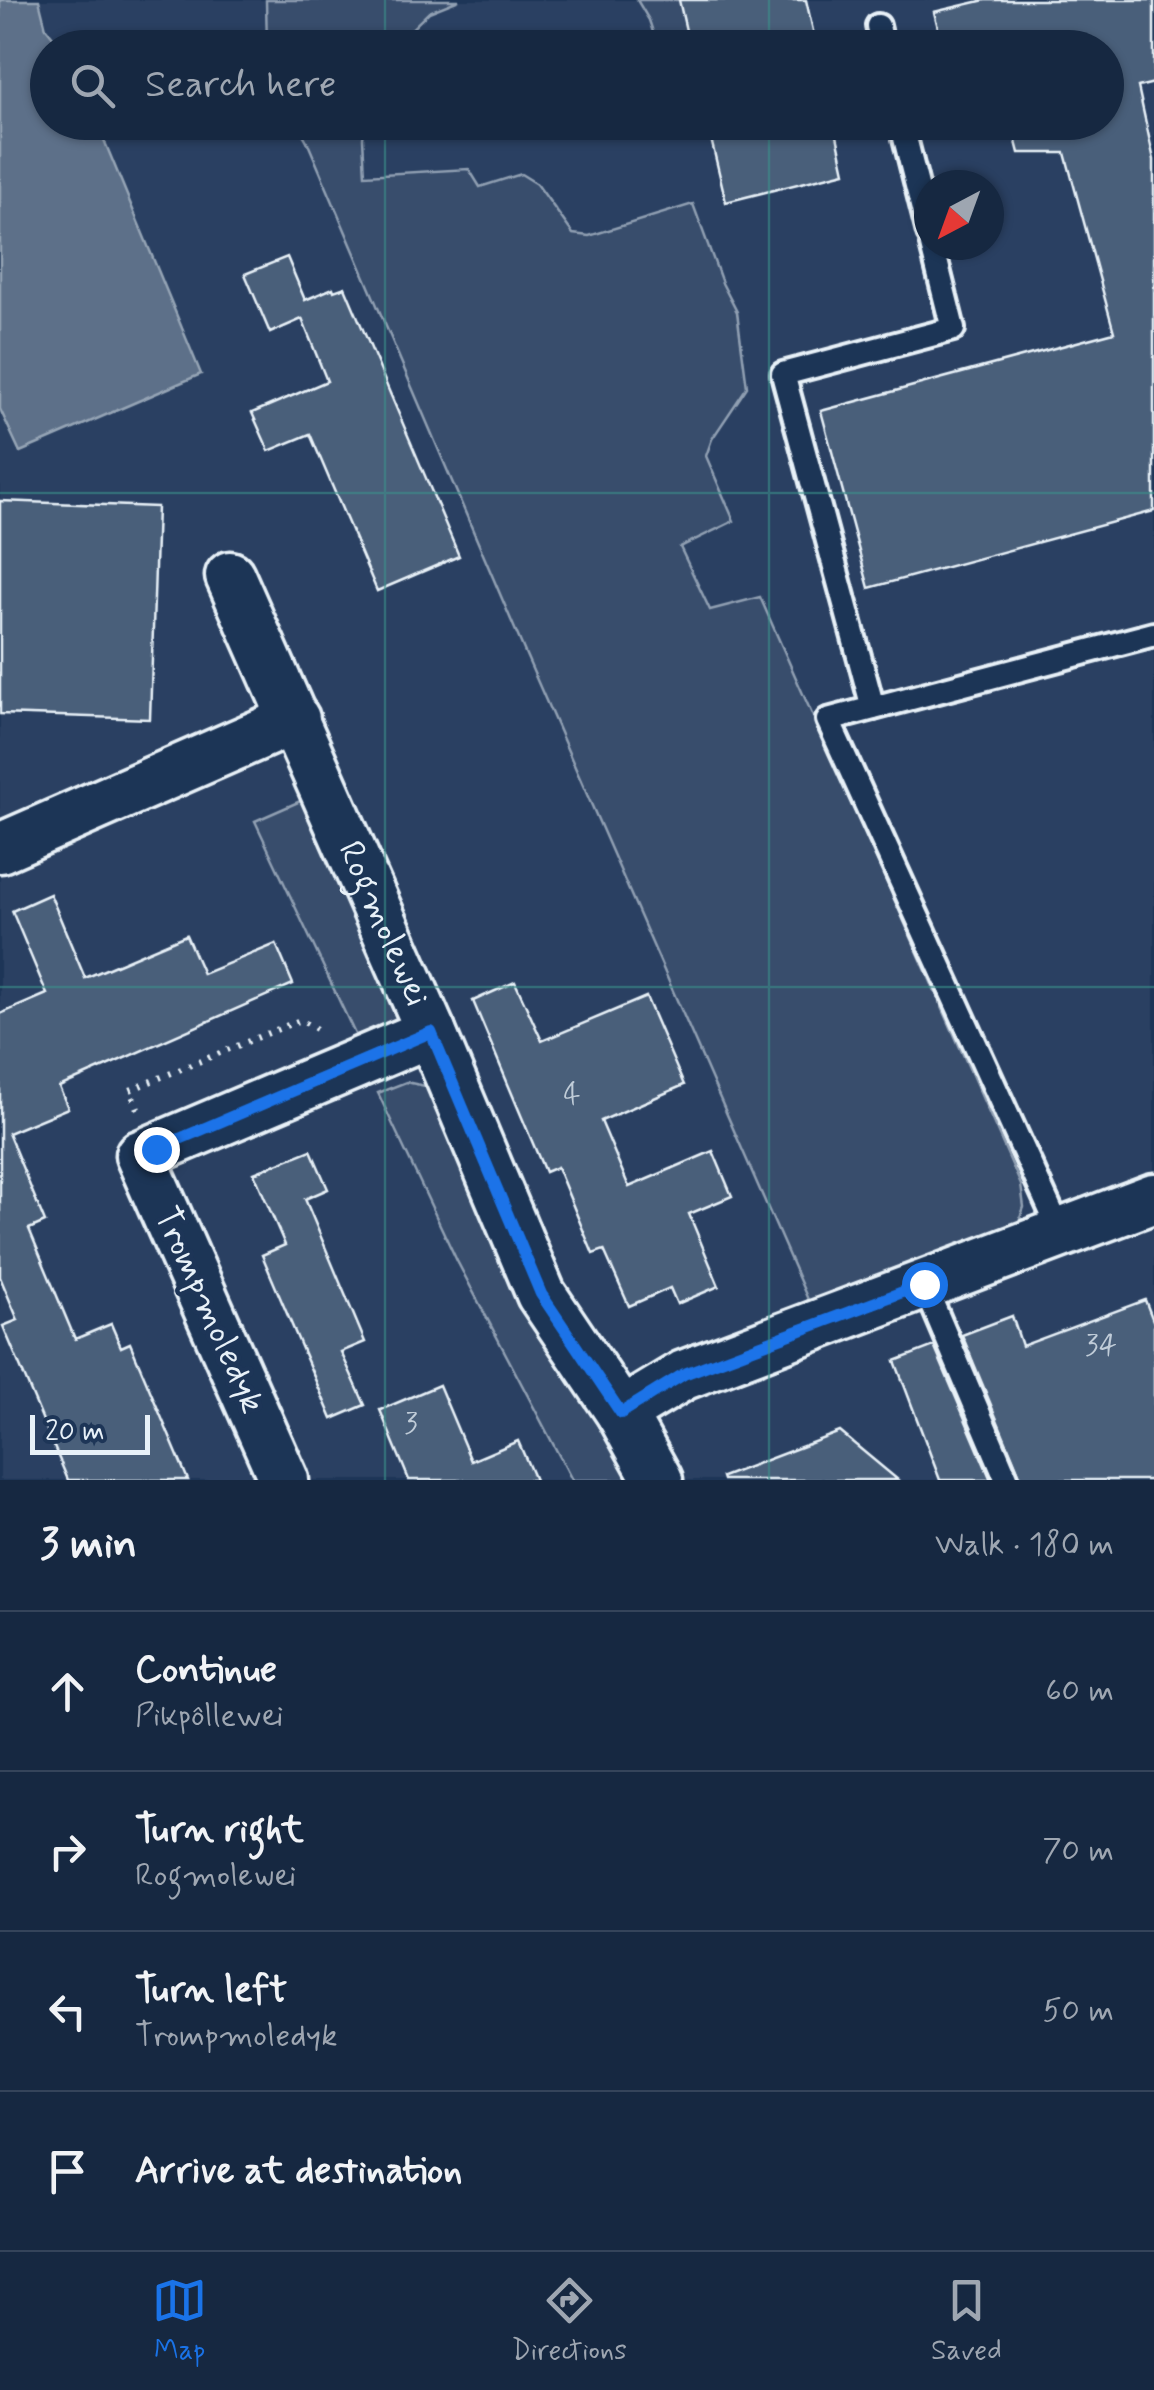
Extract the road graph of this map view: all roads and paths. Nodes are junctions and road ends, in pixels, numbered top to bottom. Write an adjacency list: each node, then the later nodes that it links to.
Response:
1 (906, 140): 2 (lane)
2 (914, 171)
3 (936, 260): 6 (lane)
4 (230, 576): 7 (street, Rogmolewei)
5 (1154, 634): 6 (lane)
6 (873, 708): 13 (lane)
7 (295, 719): 8 (street); 9 (street, Rogmolewei)
8 (0, 848)
9 (431, 1032): 10 (street); 15 (street, Rogmolewei)
10 (370, 1058): 11 (street); 11 (path)
11 (156, 1149): 16 (street, Trompmoledyk)
12 (1154, 1198): 13 (street)
13 (1061, 1233): 14 (street)
14 (924, 1284): 15 (street); 18 (lane)
15 (621, 1413): 17 (street, Rogmolewei)
16 (284, 1480)
17 (658, 1480)
18 (1006, 1480)

